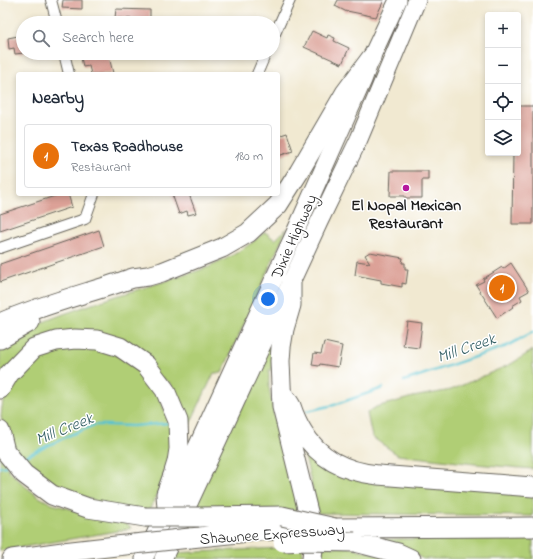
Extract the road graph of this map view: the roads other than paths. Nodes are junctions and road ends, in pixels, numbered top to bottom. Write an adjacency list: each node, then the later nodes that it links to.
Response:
1 (50, 0): 5 (street)
2 (290, 0): 6 (street)
3 (398, 0): 7 (main road, Dixie Highway)
4 (417, 0): 15 (main road, Dixie Highway)
5 (55, 16)
6 (280, 22)
7 (371, 58): 14 (highway); 22 (main road, Dixie Highway)
8 (66, 60): 10 (street)
9 (263, 60): 11 (street)
10 (69, 72)
11 (258, 72)
12 (93, 196): 13 (street)
13 (0, 248)
14 (148, 276): 16 (highway); 17 (highway)
15 (291, 282): 19 (highway); 28 (main road, Dixie Highway)
16 (0, 323)
17 (0, 339)
18 (0, 389): 22 (highway)
19 (282, 393): 21 (highway); 29 (highway)
20 (0, 431): 24 (highway, bridge)
21 (533, 487)
22 (167, 508): 27 (main road, Dixie Highway)
23 (533, 527): 25 (highway, Shawnee Expressway)
24 (282, 529): 25 (highway, Shawnee Expressway, bridge); 25 (highway, bridge); 26 (highway, Shawnee Expressway, bridge)
25 (355, 535): 30 (highway)
26 (12, 559)
27 (144, 559)
28 (163, 559)
29 (312, 559)
30 (411, 559)

